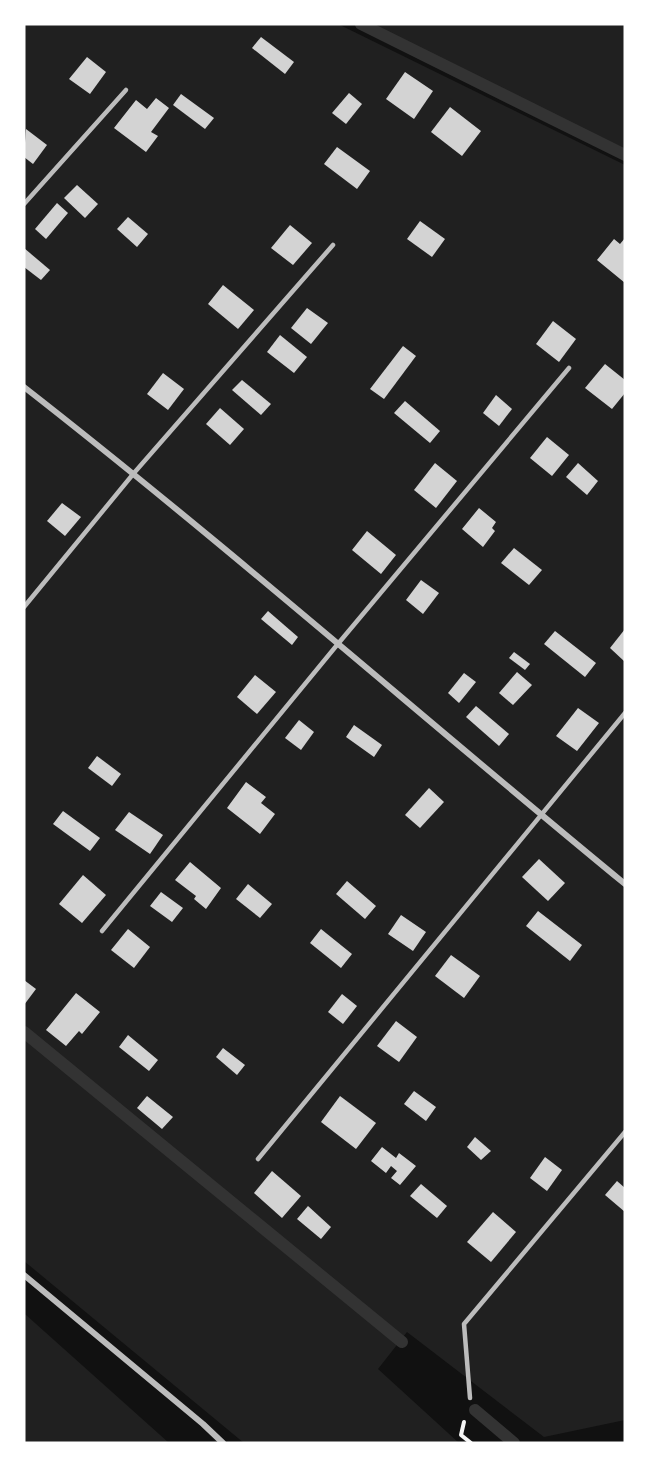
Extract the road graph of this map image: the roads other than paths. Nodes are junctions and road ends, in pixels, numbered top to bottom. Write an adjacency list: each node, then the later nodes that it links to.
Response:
1 (126, 90): 2 (lane)
2 (24, 204)
3 (333, 245): 6 (lane)
4 (569, 368): 8 (lane)
5 (24, 387): 6 (street)
6 (134, 473): 7 (lane); 8 (street)
7 (24, 607)
8 (337, 645): 10 (street); 12 (lane)
9 (625, 713): 10 (lane)
10 (541, 815): 11 (street); 14 (lane)
11 (625, 884)
12 (102, 931)
13 (625, 1132): 16 (lane)
14 (258, 1159)
15 (24, 1275): 17 (street)
16 (470, 1398)
17 (223, 1443)

